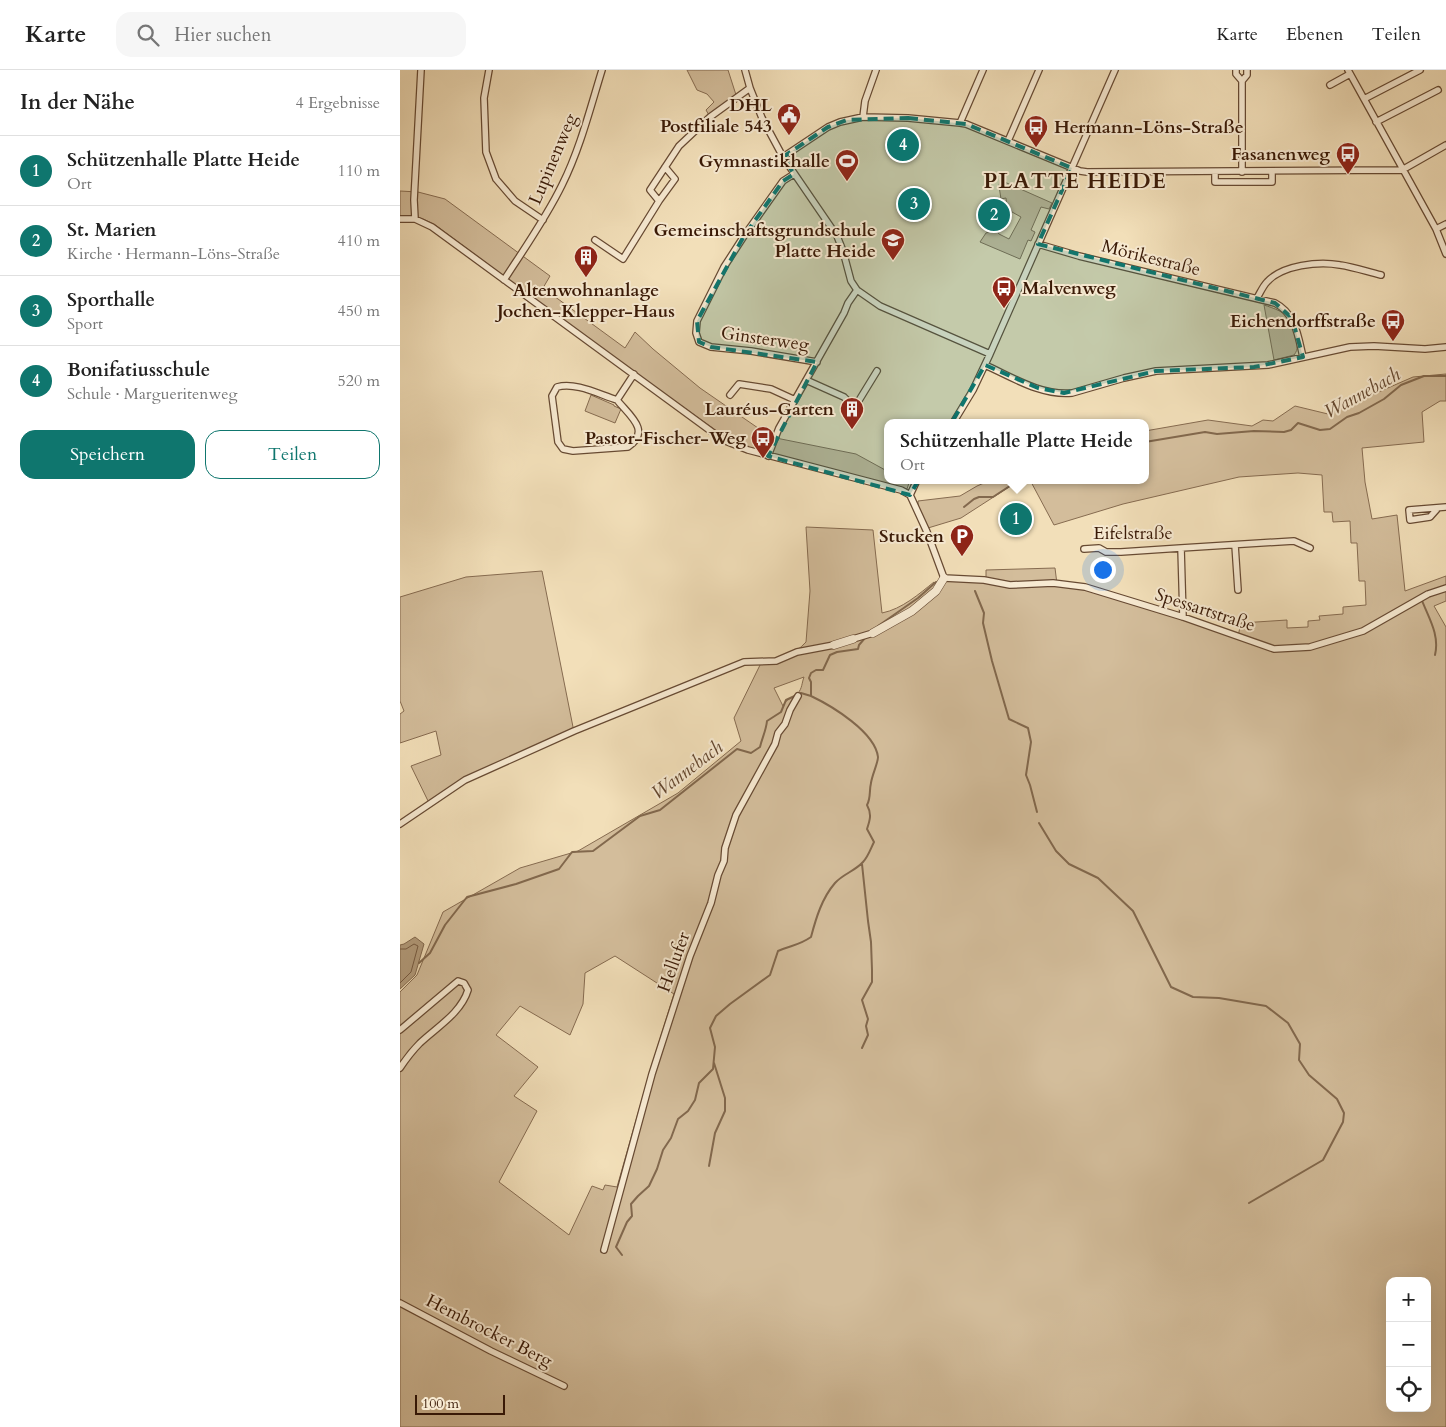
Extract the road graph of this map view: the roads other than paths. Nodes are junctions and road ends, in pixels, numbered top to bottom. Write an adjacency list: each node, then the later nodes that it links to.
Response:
1 (421, 70): 33 (street)
2 (489, 70): 34 (street)
3 (602, 70): 34 (street, Lupinenweg)
4 (745, 70): 15 (street)
5 (876, 70): 18 (street)
6 (983, 70): 20 (street)
7 (1038, 70): 21 (street)
8 (1115, 70): 25 (street)
9 (1236, 70): 13 (street)
10 (1247, 70): 13 (street)
11 (1420, 70): 17 (street)
12 (1351, 72): 14 (street); 17 (street)
13 (1242, 81): 29 (street)
14 (1330, 85)
15 (750, 88): 23 (street); 24 (street)
16 (1438, 90): 19 (street)
17 (1364, 99): 19 (street)
18 (864, 117): 20 (street); 23 (street)
19 (1376, 122): 26 (street)
20 (960, 123): 21 (street)
21 (1008, 141): 25 (street)
22 (1446, 145): 26 (street)
23 (783, 157): 30 (street)
24 (665, 167): 31 (street); 31 (street)
25 (1072, 168): 28 (street); 38 (street)
26 (1402, 170): 27 (street); 36 (street)
27 (1272, 171): 28 (street); 29 (street)
28 (1215, 172): 29 (street)
29 (1242, 172)
30 (794, 174): 42 (street); 47 (street, Ginsterweg)
31 (659, 201): 37 (street)
32 (400, 219): 33 (street)
33 (414, 219): 41 (street)
34 (543, 220): 41 (street, Lupinenweg)
35 (1446, 224): 36 (street)
36 (1436, 229): 39 (street)
37 (595, 240)
38 (1038, 244): 43 (street, Mörikestraße); 45 (street)
39 (1446, 254)
40 (1381, 275): 43 (street)
41 (504, 280): 50 (street)
42 (858, 290): 45 (street); 47 (street)
43 (1257, 298): 46 (street, Mörikestraße)
44 (1446, 348): 46 (street)
45 (990, 354): 48 (street)
46 (1304, 357): 48 (street)
47 (817, 362): 51 (street)
48 (985, 365): 55 (street)
49 (877, 371): 51 (street)
50 (634, 374): 53 (street); 56 (street)
51 (806, 380): 54 (street)
52 (730, 395): 54 (street)
53 (616, 400): 53 (street)
54 (795, 400): 56 (street)
55 (955, 419)
56 (768, 456): 58 (street)
57 (915, 484): 58 (street)
58 (910, 495): 65 (street)
59 (1446, 507): 60 (street)
60 (1438, 508): 60 (street)
61 (1235, 545): 62 (street, Eifelstraße); 63 (street, Eifelstraße); 67 (street)
62 (1181, 548): 64 (street, Eifelstraße); 68 (street, Eifelstraße)
63 (1310, 548)
64 (1084, 549)
65 (944, 578): 68 (street, Spessartstraße); 69 (street)
66 (1446, 588): 68 (street, Spessartstraße)
67 (1238, 590)
68 (1183, 617)
69 (873, 633): 70 (street)
70 (853, 639): 71 (street)
71 (834, 645): 73 (street)
72 (798, 696): 76 (street, Hellufer)
73 (400, 824)
74 (400, 1030): 75 (street)
75 (400, 1068)
76 (604, 1250)
77 (400, 1303): 78 (street, Hembrocker Berg)
78 (564, 1386)

